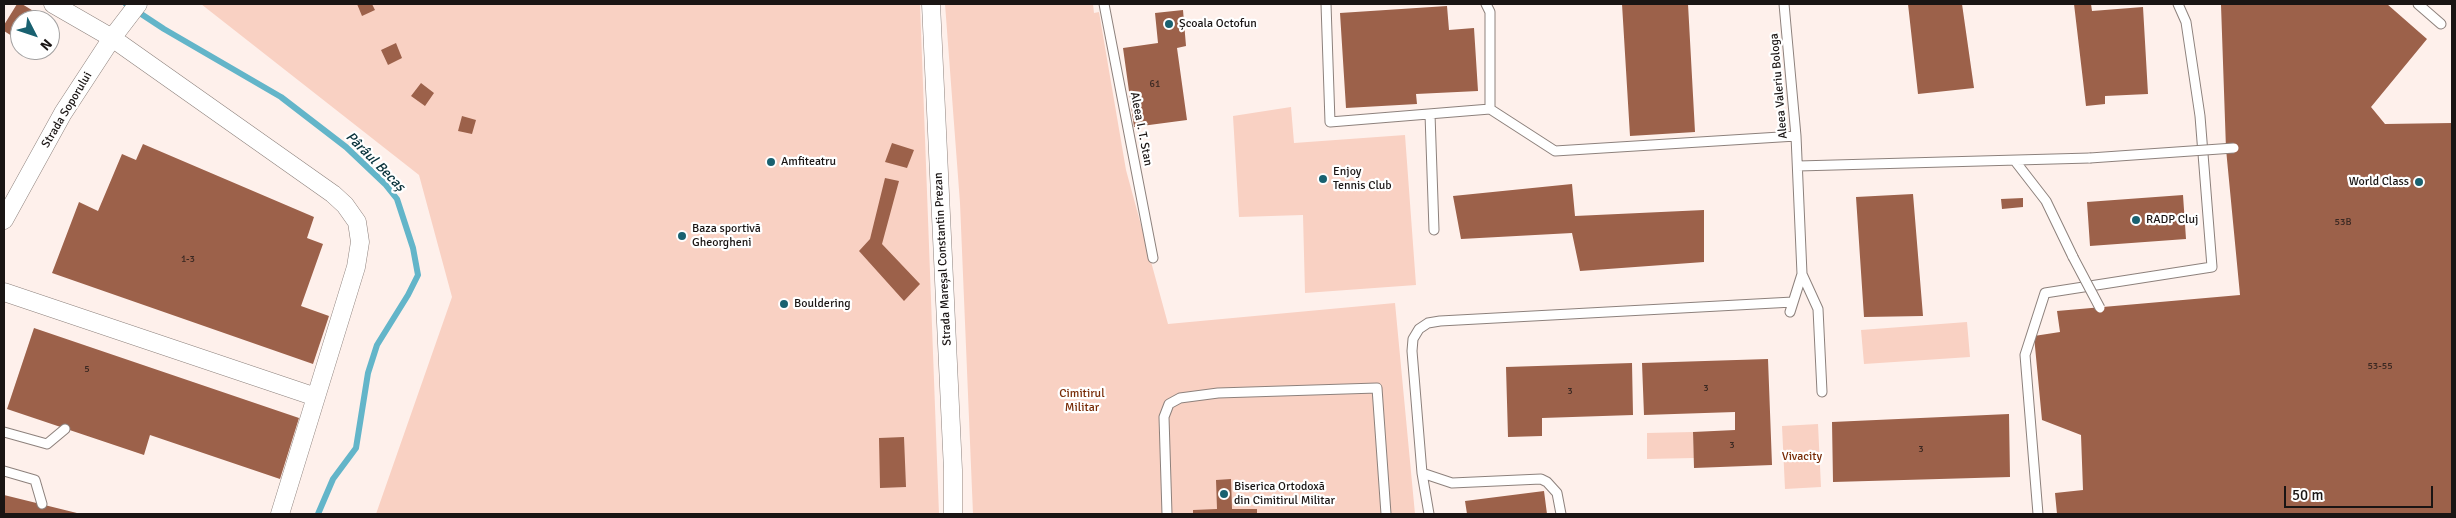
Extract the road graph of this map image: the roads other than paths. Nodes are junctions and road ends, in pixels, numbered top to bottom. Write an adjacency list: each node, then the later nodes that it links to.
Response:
1 (53, 4): 11 (street)
2 (138, 4): 11 (street, Strada Soporului)
3 (931, 4): 34 (street, Strada Mareșal Constantin Prezan)
4 (1104, 4): 20 (lane, Aleea I. T. Stan)
5 (1326, 4): 13 (lane)
6 (1486, 4): 12 (lane)
7 (1784, 4): 14 (lane, Aleea Valeriu Bologa)
8 (2178, 4): 39 (lane)
9 (2418, 4): 10 (lane)
10 (2441, 24)
11 (112, 38): 18 (street, Strada Soporului); 27 (street)
12 (1490, 109): 13 (lane); 14 (lane)
13 (1430, 114): 19 (lane)
14 (1796, 136): 17 (lane, Aleea Valeriu Bologa)
15 (2234, 148): 16 (lane, bridge)
16 (2015, 161): 17 (lane); 24 (lane, bridge)
17 (1798, 166): 21 (lane, Aleea Valeriu Bologa)
18 (4, 220)
19 (1434, 230)
20 (1153, 258)
21 (1802, 274): 23 (lane); 26 (lane)
22 (4, 292): 27 (street)
23 (1793, 302): 25 (lane); 31 (lane)
24 (2100, 308)
25 (1790, 312)
26 (1822, 392)
27 (316, 397): 33 (street)
28 (66, 429): 29 (lane)
29 (4, 432)
30 (4, 472): 32 (lane)
31 (1422, 473): 37 (lane); 38 (lane)
32 (42, 504)
33 (280, 514)
34 (953, 514)
35 (1167, 514): 36 (lane)
36 (1386, 514)
37 (1428, 514)
38 (1561, 514)
39 (2038, 514)

